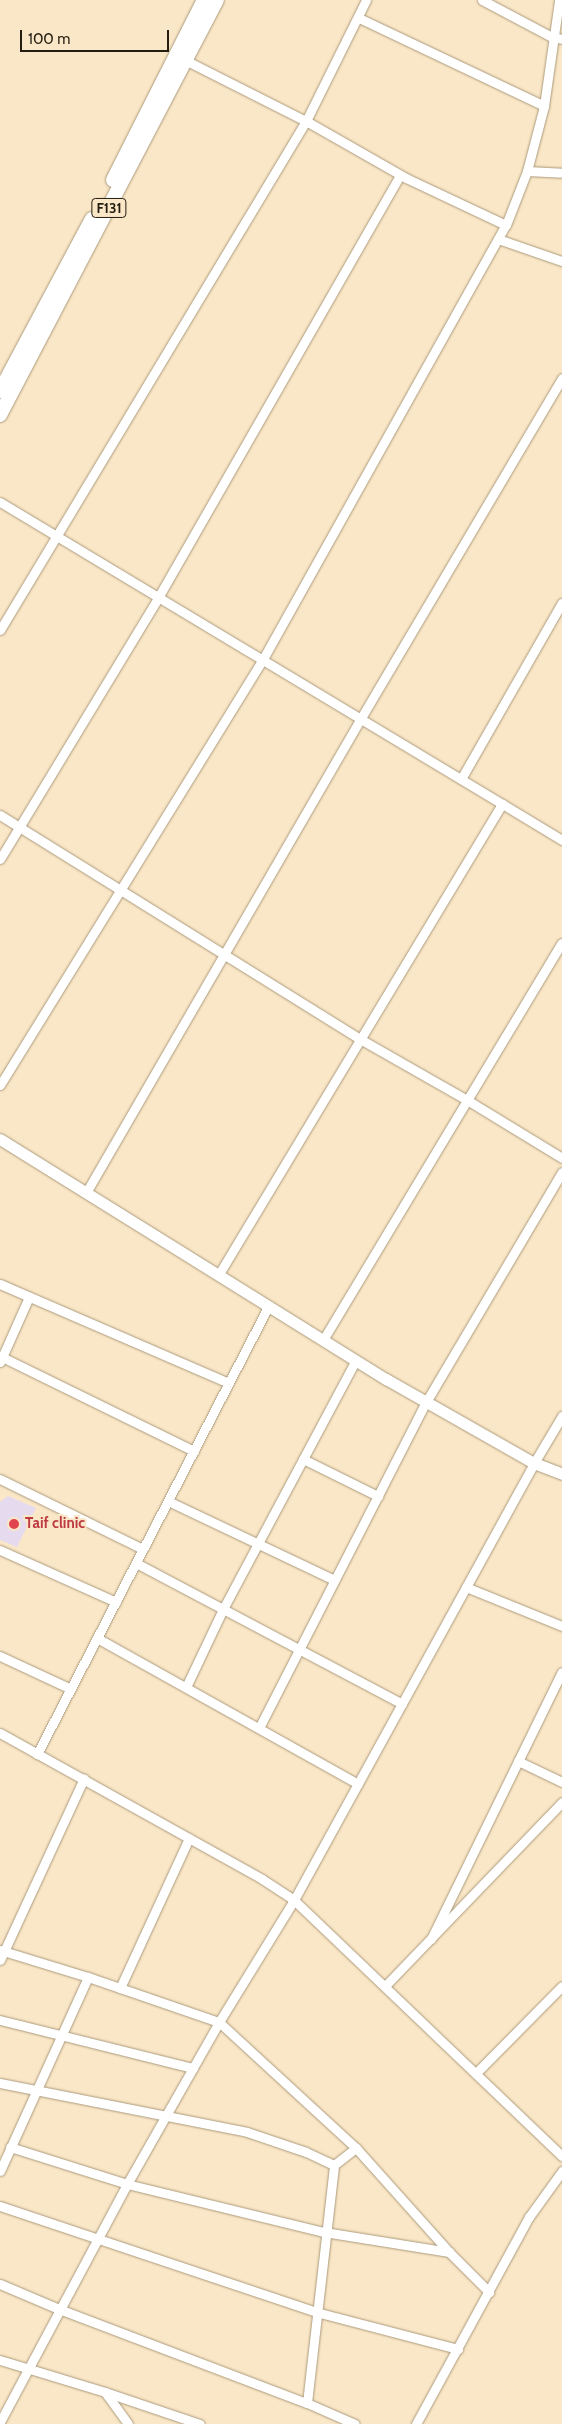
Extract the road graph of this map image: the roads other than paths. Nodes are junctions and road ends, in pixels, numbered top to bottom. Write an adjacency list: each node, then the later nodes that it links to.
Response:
1 (204, 0): 10 (main road, F131)
2 (217, 0): 9 (main road, F131)
3 (366, 0): 6 (street)
4 (482, 0): 7 (street)
5 (560, 0): 7 (street)
6 (359, 18): 11 (street); 12 (street)
7 (552, 37): 8 (street); 11 (street)
8 (562, 39)
9 (187, 61): 10 (main road, F131); 12 (street)
10 (174, 74): 20 (main road, F131); 21 (main road, F131)
11 (544, 106): 13 (street)
12 (306, 121): 15 (street); 23 (street)
13 (527, 171): 14 (street); 16 (street)
14 (562, 173)
15 (400, 175): 16 (street); 24 (street)
16 (506, 225): 17 (street)
17 (498, 239): 18 (street); 27 (street)
18 (562, 261)
19 (562, 378): 28 (street)
20 (0, 391)
21 (0, 415)
22 (0, 502): 23 (street)
23 (57, 534): 24 (street); 26 (street)
24 (159, 596): 27 (street); 32 (street)
25 (562, 603): 29 (street)
26 (0, 630)
27 (263, 659): 28 (street); 35 (street)
28 (361, 718): 29 (street); 37 (street)
29 (461, 779): 30 (street)
30 (502, 804): 33 (street); 38 (street)
31 (0, 815): 32 (street)
32 (20, 827): 34 (street); 35 (street)
33 (562, 840)
34 (0, 859)
35 (120, 890): 37 (street); 39 (street)
36 (562, 943): 40 (street)
37 (224, 955): 38 (street); 44 (street)
38 (360, 1039): 40 (street); 45 (street)
39 (0, 1085)
40 (467, 1100): 42 (street); 49 (street)
41 (0, 1139): 44 (street)
42 (562, 1158)
43 (562, 1172): 53 (street)
44 (87, 1191): 45 (street)
45 (219, 1274): 48 (street)
46 (0, 1284): 47 (street)
47 (29, 1297): 50 (street); 52 (street)
48 (269, 1306): 49 (street); 52 (street)
49 (323, 1340): 51 (street)
50 (1, 1360): 55 (street)
51 (356, 1360): 53 (street); 56 (street)
52 (229, 1383): 55 (street)
53 (426, 1402): 57 (street); 60 (street)
54 (562, 1416): 57 (street)
55 (194, 1451): 61 (street)
56 (303, 1459): 60 (street); 62 (street)
57 (534, 1463): 58 (street); 67 (street)
58 (562, 1474)
59 (0, 1479): 63 (street)
60 (378, 1496): 66 (street)
61 (168, 1501): 62 (street); 63 (street)
62 (259, 1543): 66 (street); 69 (street)
63 (143, 1549): 65 (street)
64 (0, 1550): 68 (street)
65 (136, 1563): 68 (street); 69 (street)
66 (334, 1580): 72 (street)
67 (466, 1587): 70 (street); 77 (street)
68 (116, 1602): 71 (street)
69 (223, 1609): 72 (street); 75 (street)
70 (562, 1626)
71 (97, 1638): 75 (street); 76 (street)
72 (298, 1649): 77 (street); 78 (street)
73 (0, 1656): 76 (street)
74 (562, 1672): 81 (street)
75 (186, 1687): 78 (street)
76 (70, 1689): 80 (street)
77 (402, 1704): 84 (street)
78 (259, 1728): 84 (street)
79 (0, 1733): 80 (street)
80 (38, 1754): 82 (street)
81 (518, 1762): 83 (street); 88 (street)
82 (84, 1778): 86 (street); 89 (street)
83 (562, 1782)
84 (358, 1784): 87 (street)
85 (562, 1802): 88 (street)
86 (189, 1838): 87 (street); 94 (street)
87 (294, 1900): 92 (street); 96 (street)
88 (431, 1939): 92 (street)
89 (2, 1950): 90 (street); 91 (street)
90 (0, 1960)
91 (88, 1977): 94 (street); 97 (street)
92 (386, 1986): 99 (street)
93 (562, 1986): 99 (street)
94 (120, 1988): 96 (street)
95 (0, 2020): 97 (street)
96 (219, 2022): 98 (street); 104 (street)
97 (63, 2033): 98 (street); 101 (street)
98 (193, 2068): 102 (street)
99 (476, 2073): 105 (street)
100 (0, 2083): 101 (street)
101 (37, 2090): 102 (street); 103 (street)
102 (166, 2117): 106 (street); 109 (street)
103 (10, 2147): 107 (street); 109 (street)
104 (356, 2148): 106 (street); 113 (street)
105 (562, 2156)
106 (334, 2166): 111 (street)
107 (0, 2171)
108 (562, 2171): 115 (street)
109 (127, 2184): 111 (street); 112 (street)
110 (0, 2206): 112 (street)
111 (324, 2232): 113 (street); 117 (street)
112 (96, 2240): 116 (street); 117 (street)
113 (450, 2252): 115 (street)
114 (0, 2284): 116 (street)
115 (489, 2292): 118 (street)
116 (59, 2309): 120 (street); 122 (street)
117 (316, 2312): 118 (street); 122 (street)
118 (458, 2349): 127 (street)
119 (0, 2360): 120 (street)
120 (27, 2370): 121 (street); 123 (street)
121 (105, 2392): 124 (street); 125 (street)
122 (307, 2403): 126 (street)
123 (0, 2422)
124 (128, 2424)
125 (200, 2424)
126 (354, 2424)
127 (416, 2424)

